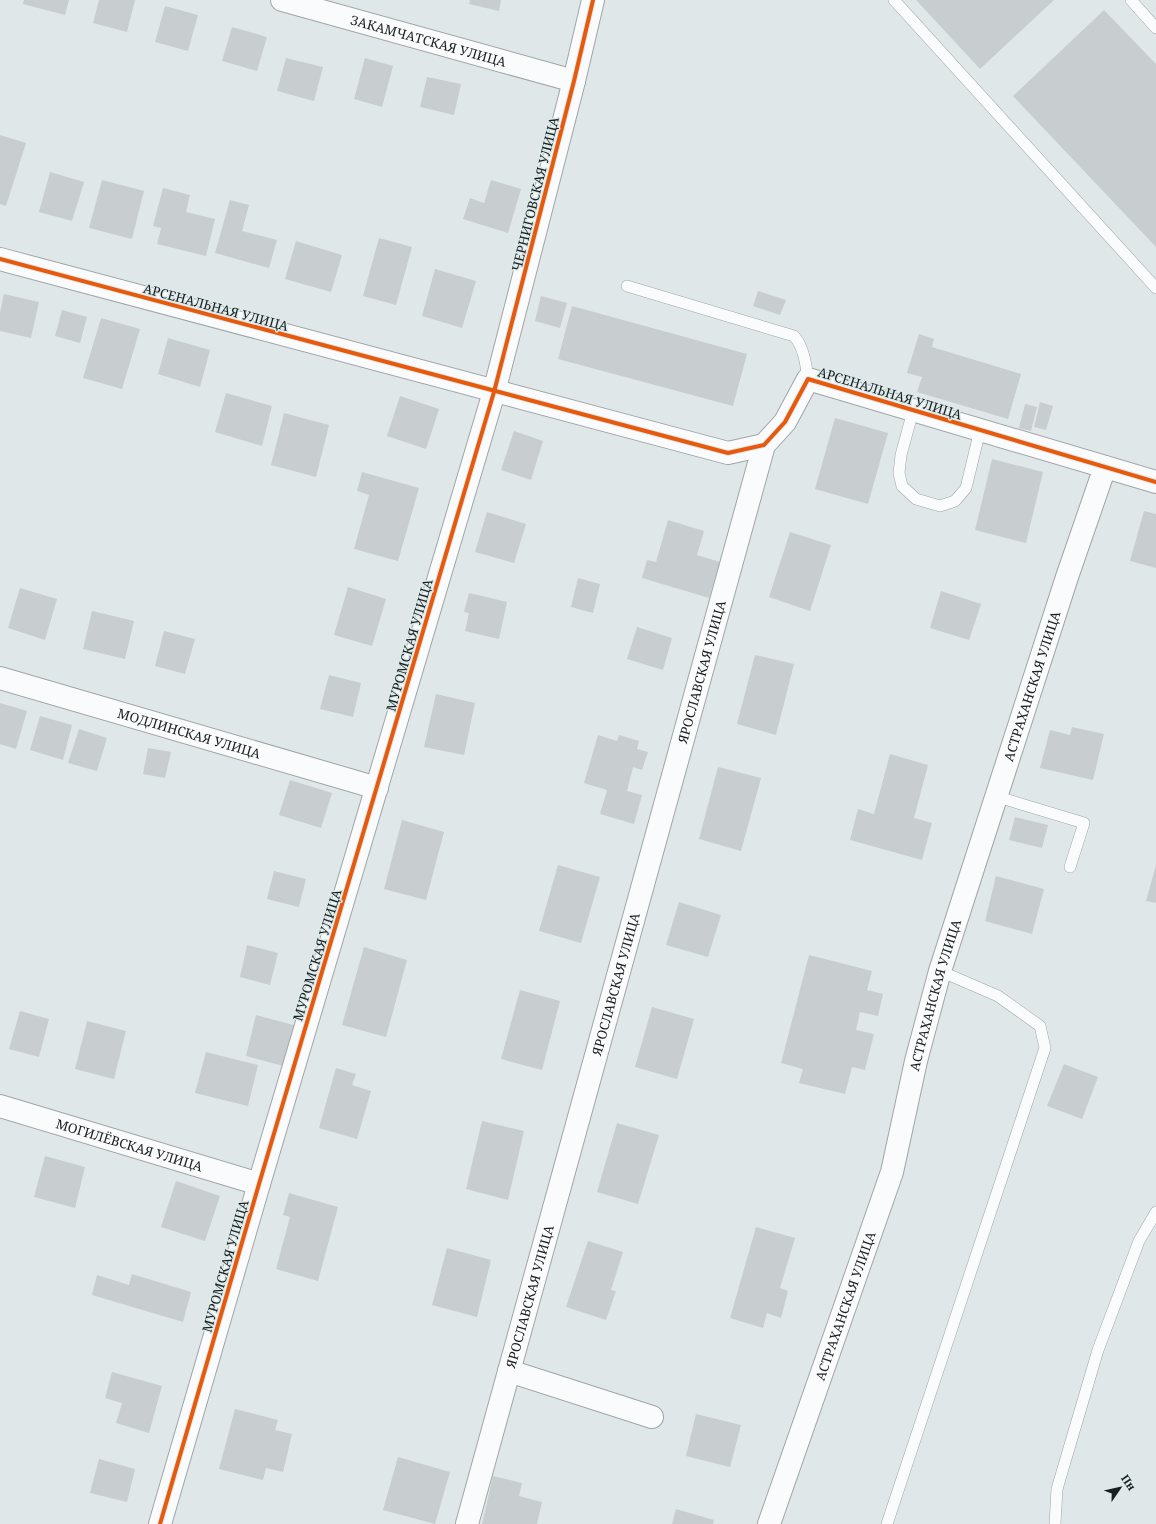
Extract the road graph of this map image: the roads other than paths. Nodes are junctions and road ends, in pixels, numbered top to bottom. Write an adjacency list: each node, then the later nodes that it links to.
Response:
1 (282, 0): 6 (street, ЗАКАМЧАТСКАЯ УЛИЦА)
2 (593, 0): 6 (street, ЧЕРНИГОВСКАЯ УЛИЦА)
3 (894, 0): 9 (lane)
4 (1130, 0): 5 (lane)
5 (1156, 28)
6 (574, 81): 11 (street, ЧЕРНИГОВСКАЯ УЛИЦА)
7 (0, 259): 11 (street, АРСЕНАЛЬНАЯ УЛИЦА)
8 (627, 286): 10 (lane)
9 (1156, 288)
10 (808, 379): 12 (street, АРСЕНАЛЬНАЯ УЛИЦА); 14 (street, АРСЕНАЛЬНАЯ УЛИЦА)
11 (494, 392): 14 (street, АРСЕНАЛЬНАЯ УЛИЦА); 18 (street, МУРОМСКАЯ УЛИЦА)
12 (913, 411): 13 (street, АРСЕНАЛЬНАЯ УЛИЦА); 13 (lane)
13 (980, 430): 15 (street, АРСЕНАЛЬНАЯ УЛИЦА)
14 (764, 445): 25 (street, ЯРОСЛАВСКАЯ УЛИЦА)
15 (1105, 467): 16 (street, АРСЕНАЛЬНАЯ УЛИЦА); 19 (street, АСТРАХАНСКАЯ УЛИЦА)
16 (1156, 482)
17 (0, 678): 18 (street, МОДЛИНСКАЯ УЛИЦА)
18 (378, 788): 23 (street, МУРОМСКАЯ УЛИЦА)
19 (998, 797): 20 (lane); 21 (street, АСТРАХАНСКАЯ УЛИЦА)
20 (1070, 867)
21 (940, 972): 29 (street, АСТРАХАНСКАЯ УЛИЦА); 30 (lane)
22 (0, 1106): 23 (street, МОГИЛЁВСКАЯ УЛИЦА)
23 (259, 1184): 27 (street, МУРОМСКАЯ УЛИЦА)
24 (1156, 1212): 31 (lane)
25 (509, 1372): 26 (street); 28 (street, ЯРОСЛАВСКАЯ УЛИЦА)
26 (652, 1417)
27 (160, 1524)
28 (467, 1524)
29 (769, 1524)
30 (887, 1524)
31 (1055, 1524)

